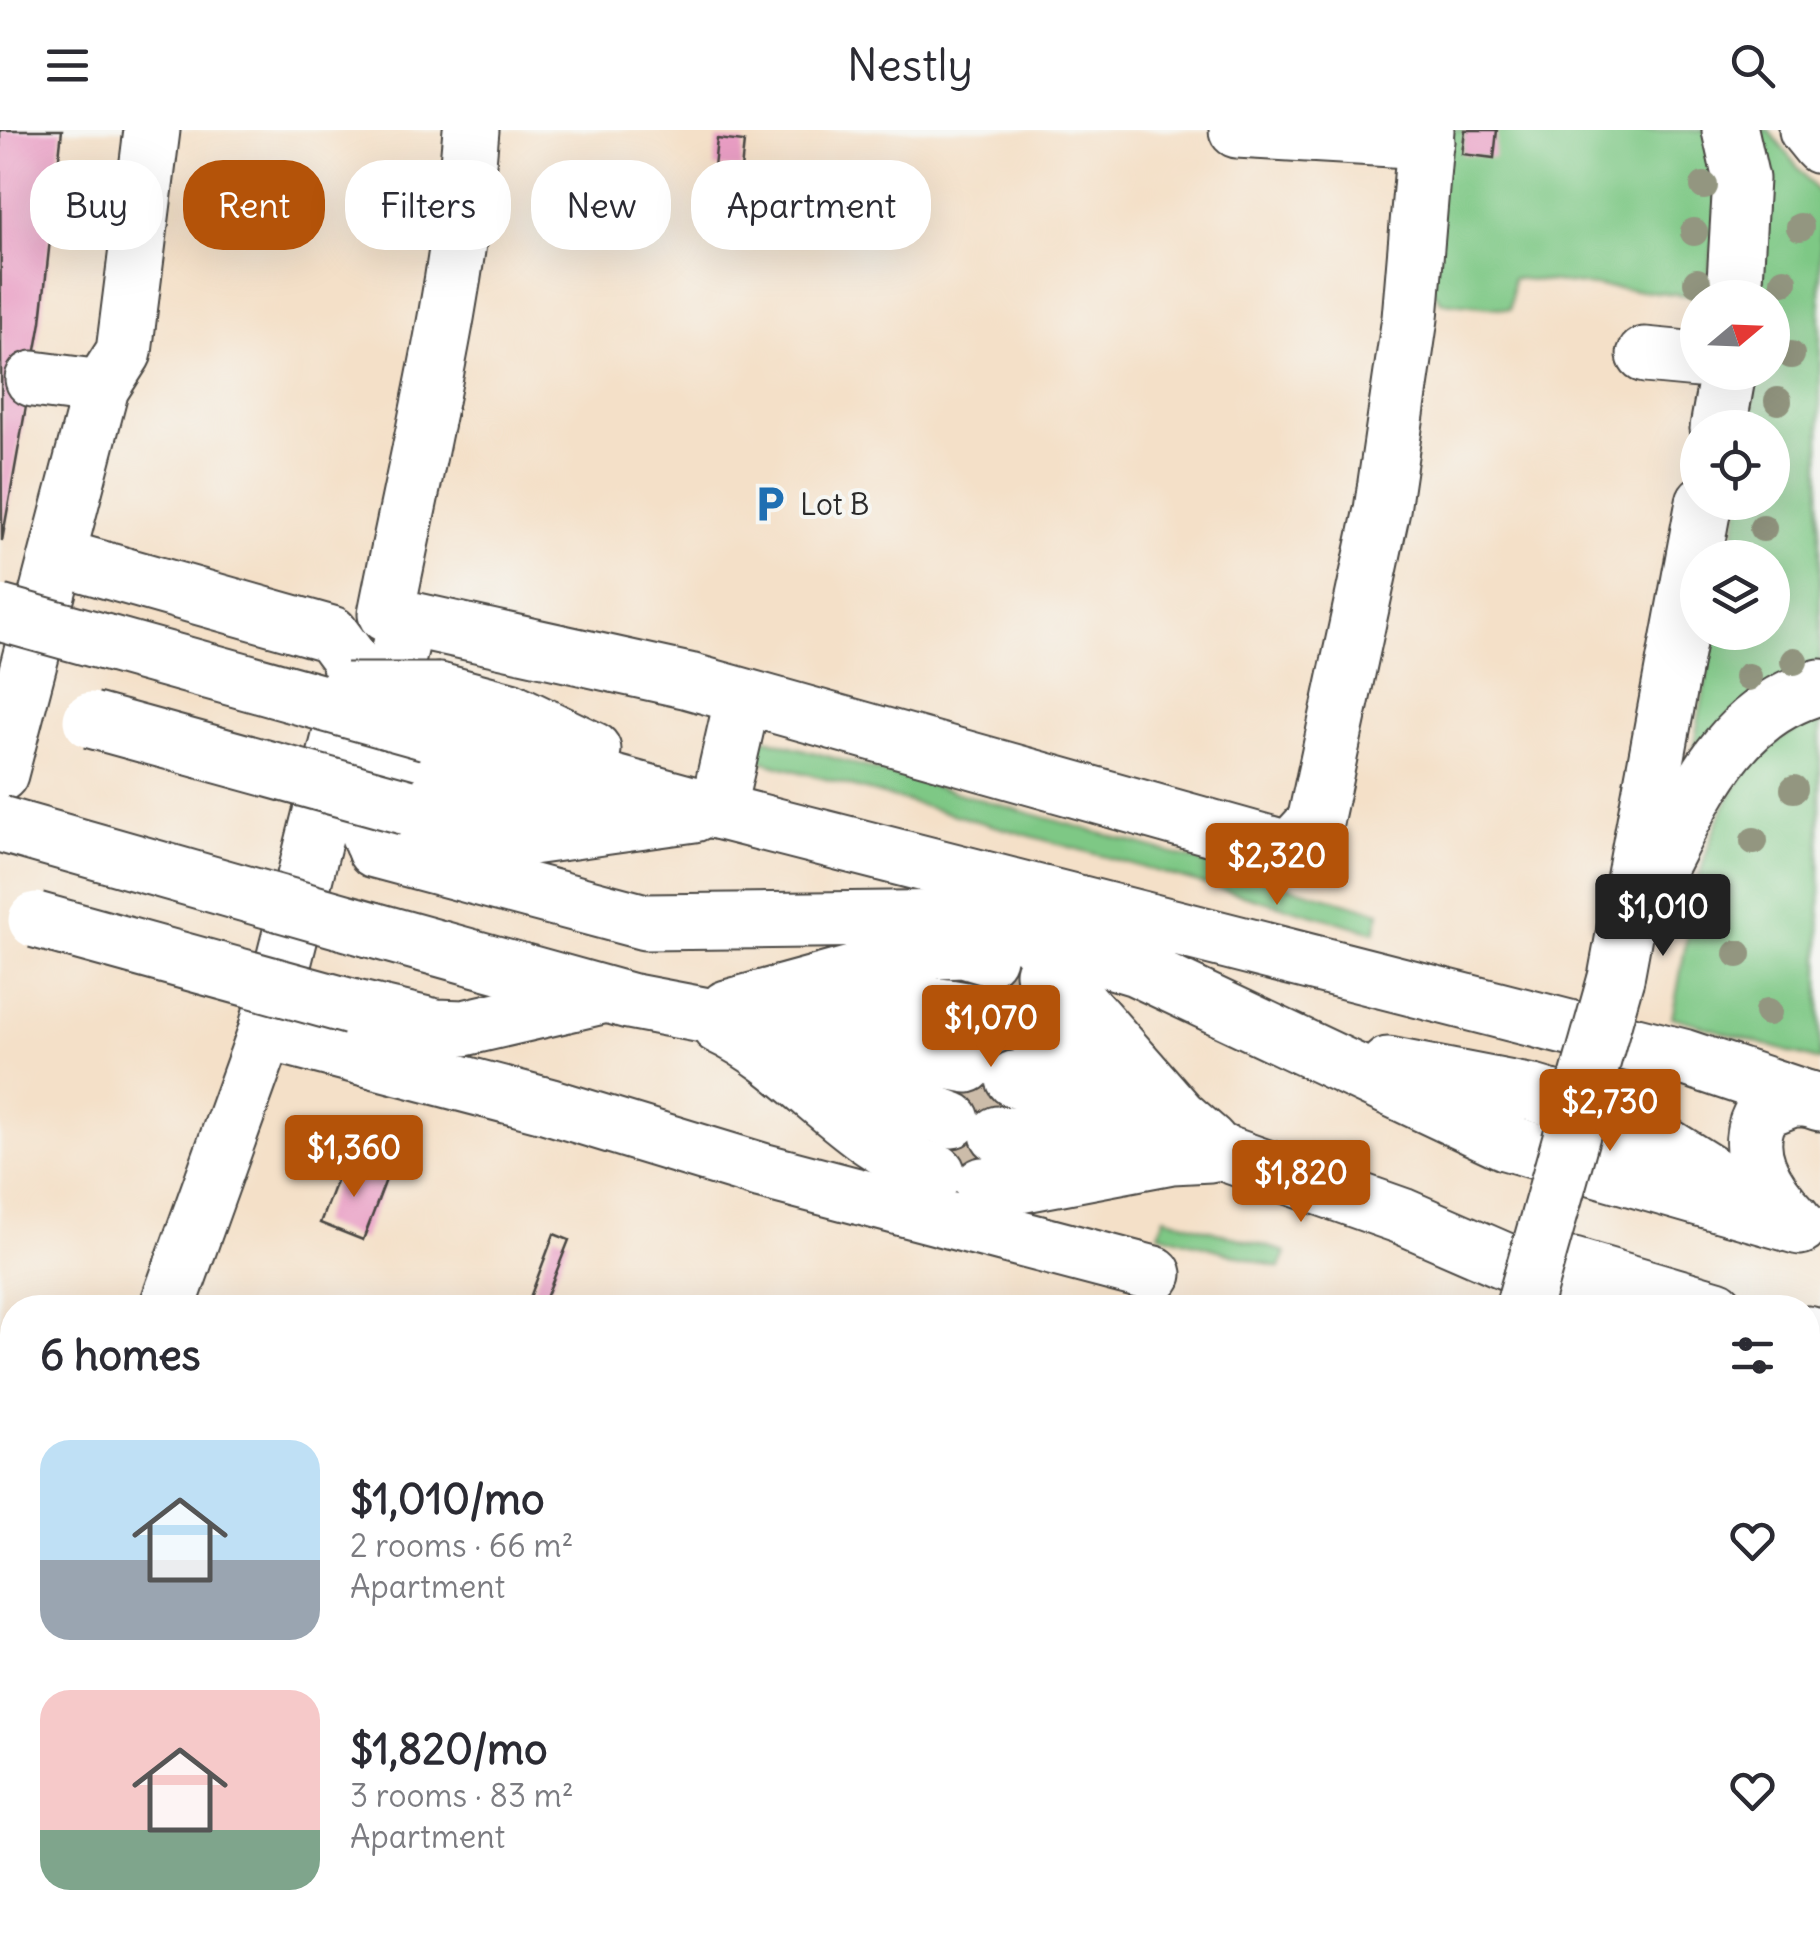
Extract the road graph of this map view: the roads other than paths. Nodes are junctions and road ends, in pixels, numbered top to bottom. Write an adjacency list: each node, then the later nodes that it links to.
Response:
1 (152, 130): 10 (street)
2 (470, 130): 14 (street)
3 (1236, 130): 6 (street)
4 (1730, 130): 8 (street)
5 (1807, 130): 7 (street)
6 (1426, 136): 16 (street)
7 (1820, 146)
8 (1735, 280)
9 (33, 379): 10 (street)
10 (101, 388): 12 (street)
11 (1701, 520): 24 (street)
12 (59, 557): 17 (street); 27 (street)
13 (0, 613): 18 (street, bridge)
14 (406, 619): 16 (street); 22 (street)
15 (1820, 687): 24 (street)
16 (743, 697): 20 (street)
17 (10, 700): 18 (street, bridge); 19 (street)
18 (424, 744): 20 (street); 20 (street)
19 (0, 774)
20 (717, 811): 29 (street)
21 (0, 824): 25 (street, bridge)
22 (375, 850): 27 (street); 32 (street)
23 (18, 917): 25 (street, bridge)
24 (1626, 924): 35 (street, bridge)
25 (607, 996): 26 (street)
26 (690, 1012): 28 (street); 28 (street); 28 (street)
27 (281, 1035): 33 (street); 34 (street)
28 (990, 1073): 30 (street); 30 (street); 30 (street)
29 (1815, 1101): 32 (street)
30 (1228, 1155): 31 (street)
31 (1402, 1216): 36 (street); 37 (street)
32 (1810, 1233)
33 (1154, 1274)
34 (172, 1295)
35 (1527, 1295)
36 (1583, 1295)
37 (1672, 1295)

